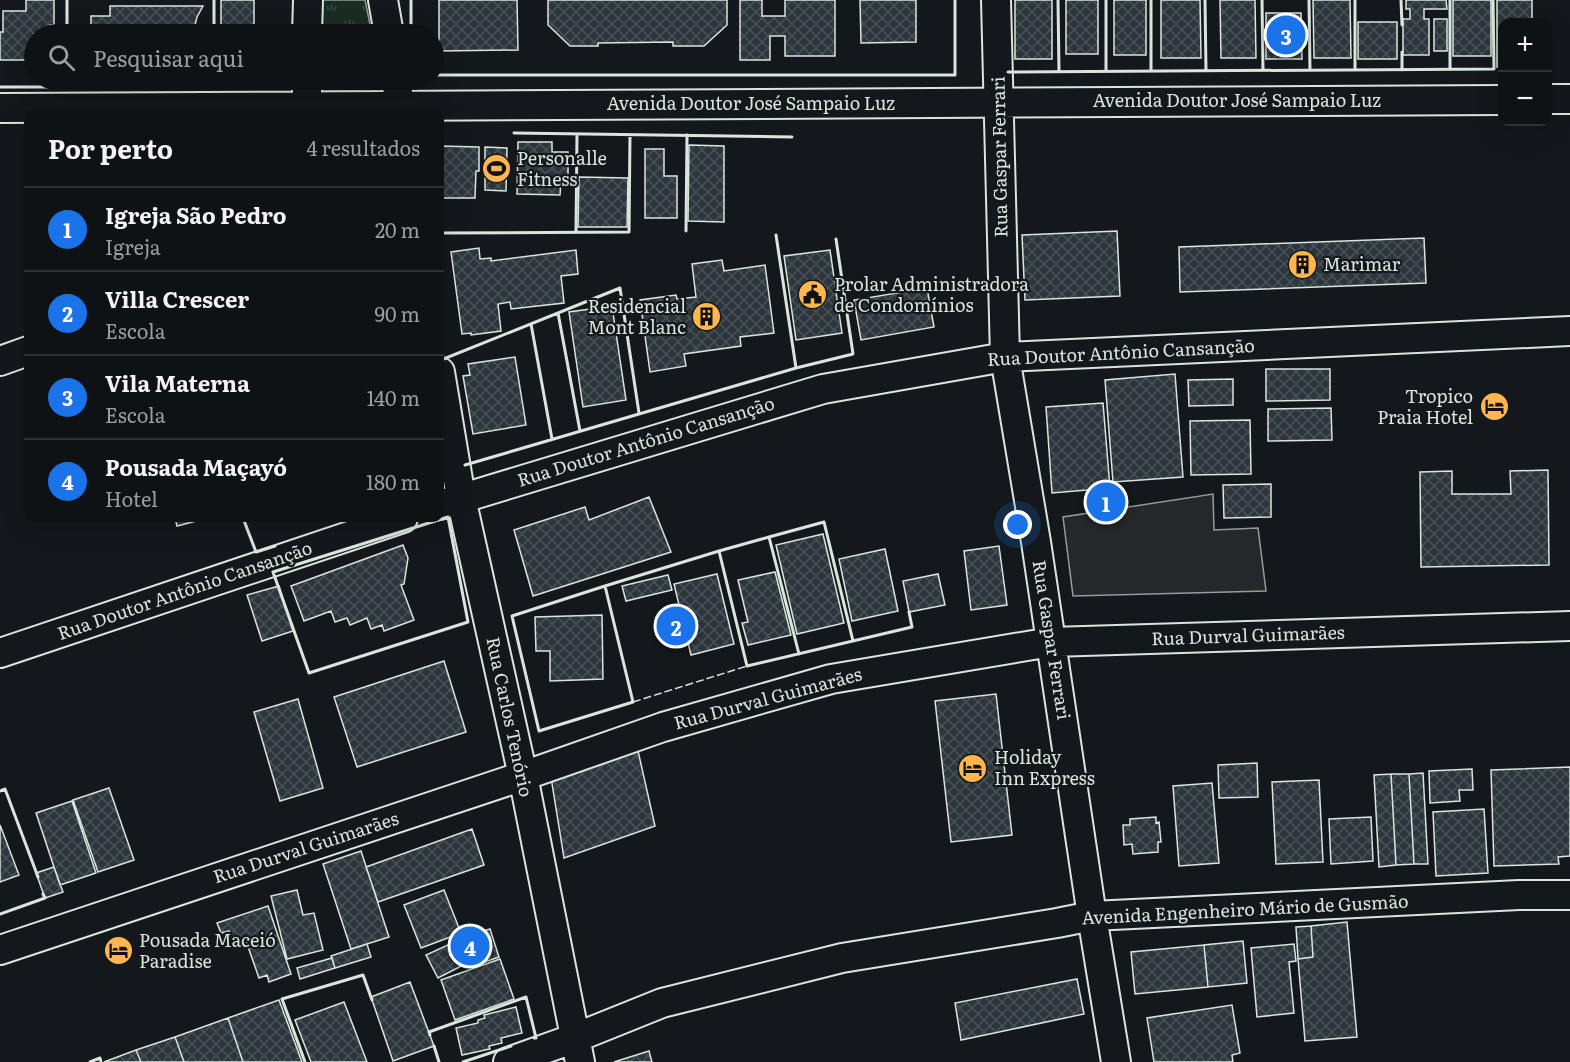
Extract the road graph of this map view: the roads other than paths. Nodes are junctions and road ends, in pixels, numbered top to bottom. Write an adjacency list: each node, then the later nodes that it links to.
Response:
1 (308, 0): 4 (street)
2 (383, 0): 5 (street)
3 (996, 0): 11 (street, Rua Gaspar Ferrari)
4 (307, 24)
5 (387, 24)
6 (307, 99): 7 (street, Avenida Doutor José Sampaio Luz); 12 (street, Avenida Doutor José Sampaio Luz)
7 (399, 99): 11 (street, Avenida Doutor José Sampaio Luz)
8 (1552, 99): 9 (street)
9 (1570, 99)
10 (1498, 100): 11 (street, Avenida Doutor José Sampaio Luz)
11 (999, 102): 15 (street, Rua Gaspar Ferrari)
12 (0, 108)
13 (1570, 330): 15 (street, Rua Doutor Antônio Cansanção)
14 (24, 352): 16 (street)
15 (1005, 357): 18 (street, Rua Doutor Antônio Cansanção); 21 (street, Rua Gaspar Ferrari)
16 (0, 361)
17 (444, 424): 18 (street, Rua Carlos Tenório)
18 (450, 502): 23 (street, Rua Carlos Tenório)
19 (391, 522): 22 (street, Rua Doutor Antônio Cansanção)
20 (1570, 626): 21 (street, Rua Durval Guimarães)
21 (1051, 642): 23 (street, Rua Durval Guimarães); 25 (street, Rua Gaspar Ferrari)
22 (0, 653)
23 (523, 776): 26 (street, Rua Durval Guimarães); 27 (street, Rua Carlos Tenório)
24 (1570, 895): 25 (street, Avenida Engenheiro Mário de Gusmão)
25 (1092, 916): 27 (street, Avenida Engenheiro Mário de Gusmão); 29 (street, Rua Gaspar Ferrari)
26 (0, 950)
27 (578, 1050): 28 (street, Avenida Engenheiro Mário de Gusmão)
28 (508, 1062)
29 (1116, 1062)

